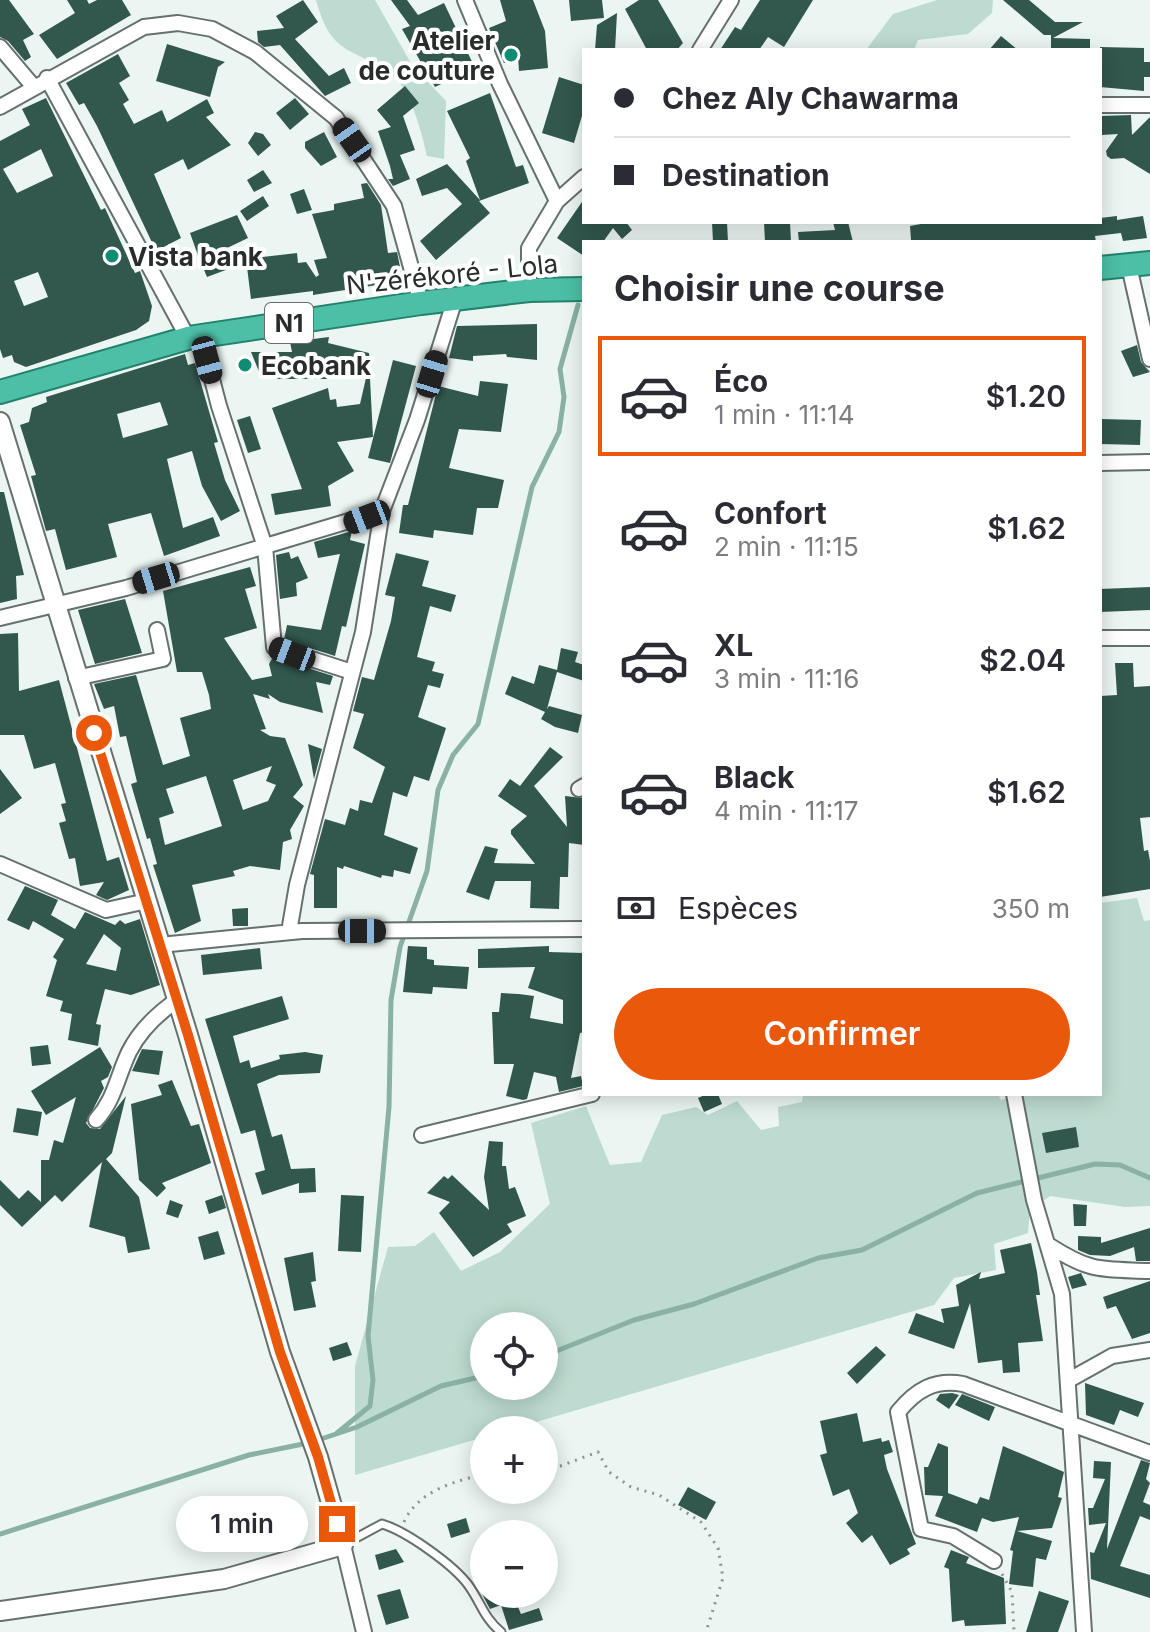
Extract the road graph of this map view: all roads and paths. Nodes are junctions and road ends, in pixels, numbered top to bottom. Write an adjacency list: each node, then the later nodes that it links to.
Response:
1 (465, 0): 11 (street)
2 (731, 0): 4 (street)
3 (0, 47): 6 (street)
4 (701, 48)
5 (47, 78): 6 (street); 17 (street); 19 (street)
6 (33, 86): 9 (street)
7 (1102, 105): 8 (street)
8 (1150, 105)
9 (0, 107)
10 (582, 179): 11 (street)
11 (557, 201): 15 (street)
12 (1144, 261): 13 (highway); 18 (street)
13 (1102, 268)
14 (582, 289): 15 (highway, N'zérékoré - Lola / N1)
15 (529, 290): 16 (highway, N'zérékoré - Lola / N1)
16 (455, 299): 17 (highway, N'zérékoré - Lola / N1); 25 (street)
17 (421, 303): 19 (highway, N'zérékoré - Lola / N1)
18 (1146, 326): 20 (street)
19 (194, 338): 21 (highway, N'zérékoré - Lola / N1); 26 (street)
20 (1150, 359)
21 (0, 392)
22 (0, 422): 27 (street)
23 (1150, 462): 24 (street)
24 (1102, 463)
25 (382, 511): 26 (street); 32 (street)
26 (265, 547): 27 (street); 32 (street)
27 (55, 604): 28 (street); 33 (street)
28 (0, 618)
29 (157, 630): 33 (street)
30 (1102, 638): 31 (street)
31 (1150, 638)
32 (352, 672): 37 (street)
33 (76, 678): 35 (street)
34 (0, 864): 35 (street)
35 (147, 901): 38 (street)
36 (582, 929): 37 (street)
37 (289, 932): 38 (street)
38 (160, 945): 39 (street)
39 (177, 1000): 42 (street); 53 (street)
40 (584, 1096): 43 (street)
41 (1014, 1096): 44 (street)
42 (96, 1120)
43 (422, 1135)
44 (1050, 1246): 45 (street); 47 (street)
45 (1150, 1271)
46 (1150, 1350): 47 (street)
47 (1069, 1380): 48 (street)
48 (1069, 1424): 49 (street); 54 (street); 60 (street)
49 (1150, 1453)
50 (558, 1466): 58 (path)
51 (470, 1478): 52 (path)
52 (401, 1529): 53 (lane); 57 (lane)
53 (343, 1545): 55 (street); 56 (street)
54 (994, 1561): 59 (path)
55 (0, 1611)
56 (364, 1632)
57 (501, 1632)
58 (706, 1632)
59 (1014, 1632)
60 (1084, 1632)

